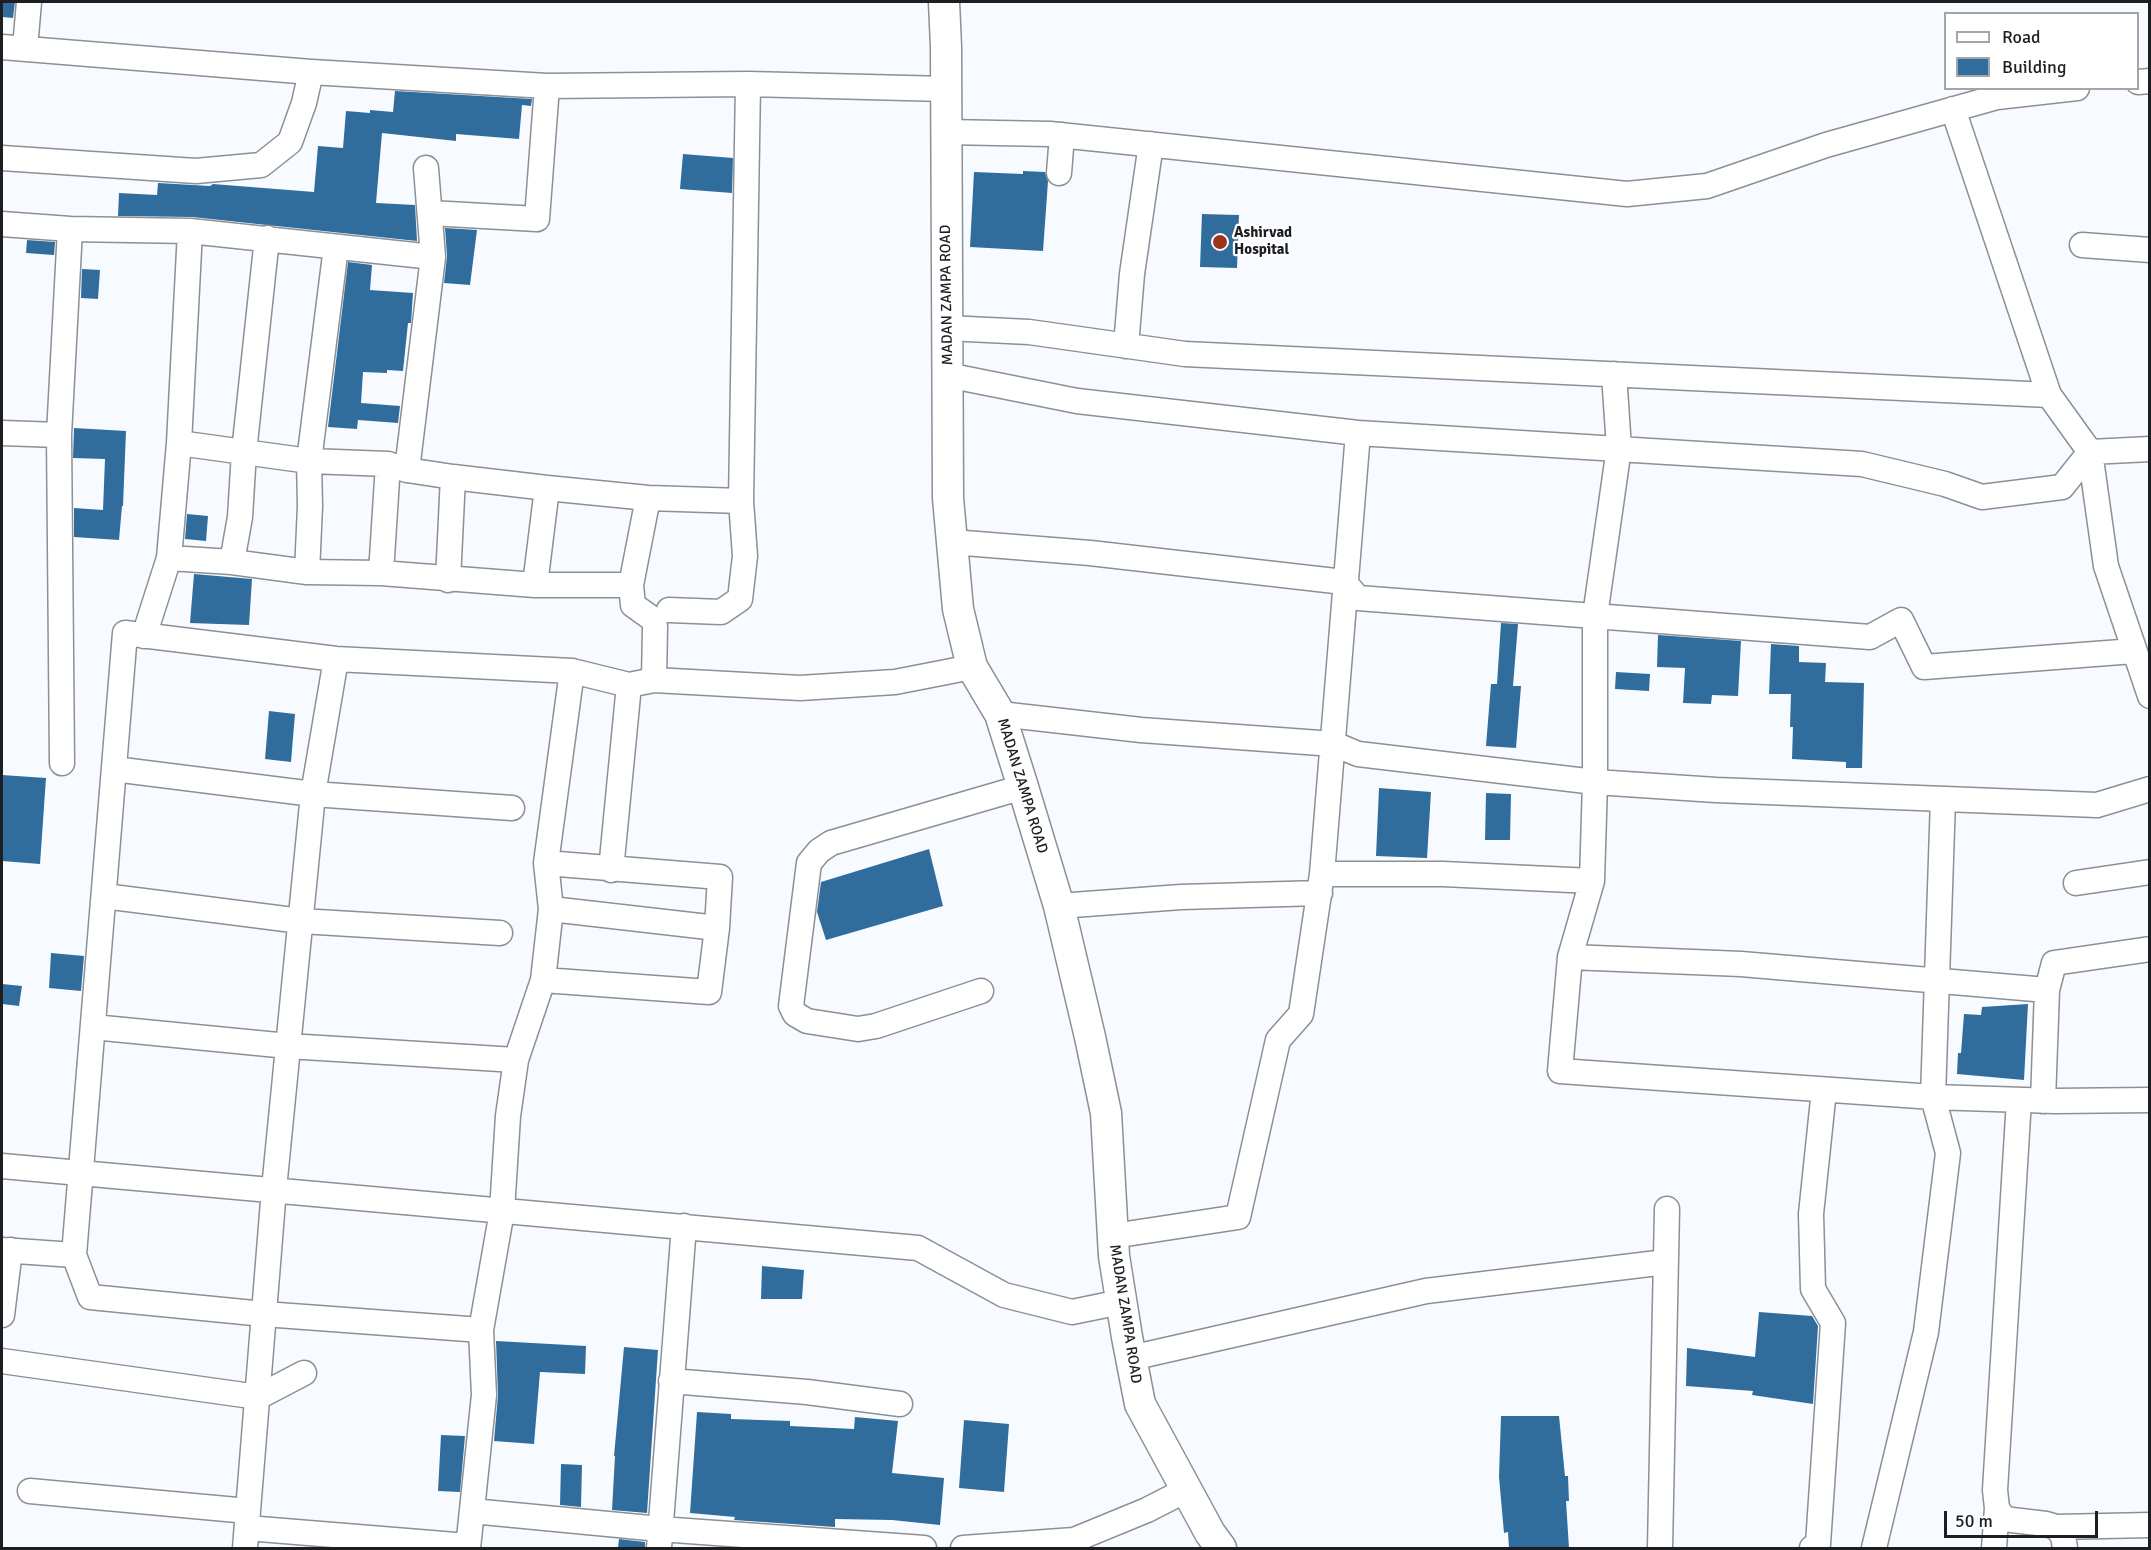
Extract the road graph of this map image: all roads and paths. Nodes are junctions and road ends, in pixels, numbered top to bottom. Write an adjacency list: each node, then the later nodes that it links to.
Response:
1 (29, 2): 3 (street)
2 (944, 2): 7 (main road, MADAN ZAMPA ROAD)
3 (13, 48): 4 (street)
4 (311, 72): 6 (street); 13 (street)
5 (748, 84): 6 (street); 7 (street); 43 (street)
6 (547, 86): 16 (street)
7 (946, 89): 10 (main road, MADAN ZAMPA ROAD)
8 (2059, 90): 9 (street)
9 (1953, 109): 12 (street); 29 (street)
10 (946, 132): 11 (street); 25 (main road, MADAN ZAMPA ROAD)
11 (1062, 135): 12 (street); 15 (street)
12 (1151, 144): 26 (street)
13 (2, 158)
14 (426, 168): 16 (street)
15 (1059, 173)
16 (430, 213): 24 (street)
17 (2, 224): 18 (street)
18 (70, 229): 19 (street); 32 (street)
19 (190, 231): 20 (street); 33 (street)
20 (267, 238): 22 (street); 36 (street)
21 (2082, 245): 23 (street)
22 (336, 247): 24 (street); 38 (street)
23 (2150, 250)
24 (433, 257): 39 (street)
25 (947, 328): 26 (street); 28 (main road, MADAN ZAMPA ROAD)
26 (1126, 346): 27 (street)
27 (1614, 374): 29 (street); 34 (street)
28 (947, 375): 31 (street); 44 (main road, MADAN ZAMPA ROAD)
29 (2049, 395): 37 (street)
30 (2, 433): 32 (street)
31 (1358, 433): 34 (street); 50 (street)
32 (59, 435): 65 (street)
33 (179, 443): 36 (street); 45 (street)
34 (1619, 448): 37 (street); 54 (street)
35 (2150, 449): 37 (street)
36 (244, 452): 38 (street); 46 (street)
37 (2090, 452): 56 (street)
38 (309, 461): 39 (street); 47 (street)
39 (398, 467): 40 (street); 48 (street)
40 (453, 477): 41 (street); 49 (street)
41 (547, 488): 42 (street); 51 (street)
42 (648, 498): 43 (street); 52 (street)
43 (741, 501): 53 (street)
44 (952, 542): 50 (street); 58 (main road, MADAN ZAMPA ROAD)
45 (169, 558): 46 (street); 55 (street)
46 (232, 562): 47 (street)
47 (307, 572): 48 (street)
48 (381, 573): 49 (street)
49 (448, 580): 51 (street)
50 (1344, 582): 54 (street); 64 (street)
51 (535, 585): 52 (street)
52 (631, 585): 60 (street)
53 (669, 610)
54 (1595, 616): 56 (street); 67 (street)
55 (144, 636): 57 (street); 66 (street)
56 (2134, 651): 62 (street)
57 (336, 660): 59 (street); 70 (street)
58 (972, 667): 60 (street); 63 (main road, MADAN ZAMPA ROAD)
59 (572, 671): 61 (street); 73 (street)
60 (654, 680): 61 (street)
61 (629, 685): 74 (street)
62 (2150, 696)
63 (1000, 714): 64 (street); 68 (main road, MADAN ZAMPA ROAD)
64 (1334, 744): 67 (street); 78 (street)
65 (62, 763)
66 (114, 769): 70 (street); 79 (street)
67 (1595, 782): 71 (street); 76 (street)
68 (1023, 787): 80 (main road, MADAN ZAMPA ROAD); 90 (street)
69 (2150, 789): 71 (street)
70 (313, 794): 72 (street); 82 (street)
71 (1943, 799): 88 (street)
72 (512, 808)
73 (546, 863): 74 (street); 81 (street)
74 (611, 870): 83 (street)
75 (2150, 872): 77 (street)
76 (1592, 881): 78 (street); 86 (street)
77 (2076, 883)
78 (1321, 884): 80 (street); 105 (street)
79 (104, 896): 82 (street); 91 (street)
80 (1059, 906): 105 (main road, MADAN ZAMPA ROAD)
81 (551, 909): 83 (street); 87 (street)
82 (301, 921): 84 (street); 92 (street)
83 (717, 928): 87 (street)
84 (500, 933)
85 (2150, 949): 89 (street)
86 (1570, 957): 88 (street); 94 (street)
87 (543, 980): 93 (street)
88 (1937, 982): 89 (street); 95 (street)
89 (2047, 990): 98 (street)
90 (981, 991)
91 (93, 1027): 92 (street); 100 (street)
92 (288, 1046): 93 (street); 101 (street)
93 (516, 1060): 103 (street)
94 (1824, 1090): 95 (street); 132 (street)
95 (1933, 1097): 96 (street); 133 (street)
96 (2019, 1100): 98 (street); 121 (street)
97 (2150, 1100): 98 (street)
98 (2043, 1101)
99 (2, 1166): 100 (street)
100 (81, 1173): 101 (street); 107 (street)
101 (274, 1189): 103 (street); 110 (street)
102 (1668, 1209): 108 (street)
103 (502, 1211): 104 (street); 112 (street)
104 (684, 1226): 109 (street); 116 (street)
105 (1113, 1236): 109 (main road, MADAN ZAMPA ROAD)
106 (6, 1250): 107 (street); 111 (street)
107 (74, 1254): 110 (street)
108 (1666, 1262): 113 (street); 131 (street)
109 (1121, 1302): 113 (main road, MADAN ZAMPA ROAD)
110 (264, 1314): 112 (street); 117 (street)
111 (2, 1315)
112 (481, 1330): 122 (street)
113 (1131, 1358): 119 (main road, MADAN ZAMPA ROAD)
114 (2, 1361): 117 (street)
115 (304, 1373): 117 (street)
116 (671, 1381): 118 (street); 125 (street)
117 (257, 1397): 124 (street)
118 (900, 1404)
119 (1186, 1490): 129 (street); 130 (main road, MADAN ZAMPA ROAD)
120 (30, 1491): 124 (street)
121 (1998, 1508): 126 (street); 134 (street)
122 (472, 1511): 125 (street); 127 (street)
123 (2150, 1525): 126 (street)
124 (247, 1529): 127 (street)
125 (659, 1538): 128 (street)
126 (2060, 1538)
127 (468, 1547)
128 (924, 1548)
129 (963, 1548)
130 (1221, 1548)
131 (1660, 1548)
132 (1812, 1548)
133 (1874, 1548)
134 (1994, 1548)

